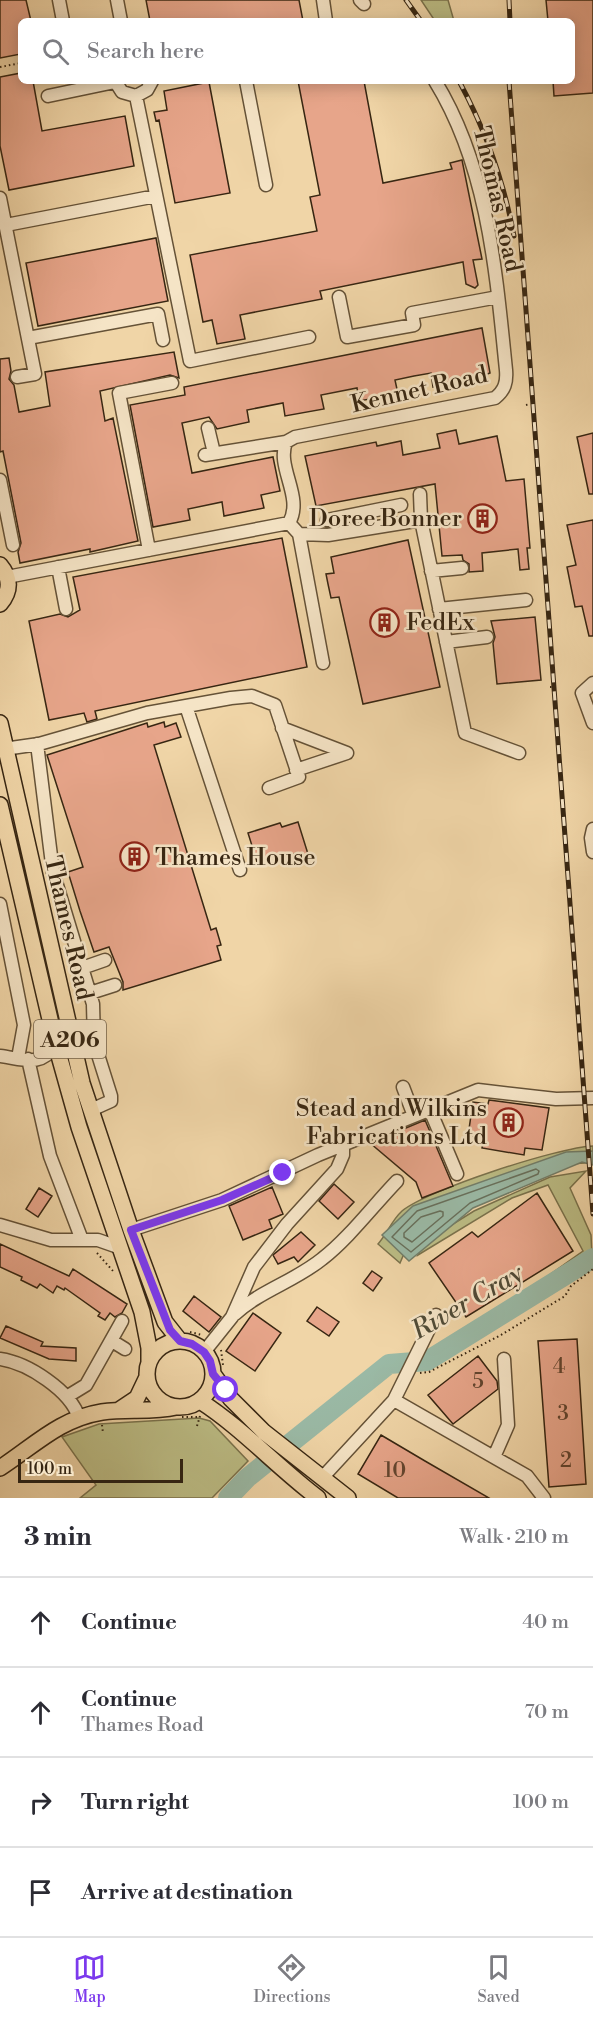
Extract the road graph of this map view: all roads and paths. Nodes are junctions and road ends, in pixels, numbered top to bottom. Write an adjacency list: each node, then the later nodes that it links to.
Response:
1 (59, 0): 4 (street)
2 (117, 0): 5 (street)
3 (323, 0): 6 (street)
4 (62, 18)
5 (120, 18)
6 (326, 18)
7 (18, 64): 8 (path)
8 (0, 67)
9 (105, 84): 14 (street)
10 (116, 84): 15 (street)
11 (152, 84): 15 (street)
12 (247, 84): 16 (street)
13 (437, 84): 21 (street, Thomas Road)
14 (48, 96)
15 (136, 96): 17 (street)
16 (266, 184)
17 (156, 196): 19 (street); 22 (street)
18 (0, 198): 19 (street)
19 (6, 225): 23 (street)
20 (339, 297): 21 (street)
21 (498, 297): 30 (street, Kennet Road)
22 (309, 336)
23 (28, 338): 24 (street); 25 (street)
24 (163, 340)
25 (17, 377)
26 (172, 383): 43 (street)
27 (530, 404): 28 (path)
28 (526, 405)
29 (208, 428): 30 (street, Kennet Road)
30 (286, 442): 38 (street)
31 (0, 480): 33 (street)
32 (420, 494): 37 (street)
33 (3, 505): 40 (street)
34 (401, 505): 35 (street)
35 (386, 508): 36 (street); 39 (street)
36 (327, 520)
37 (421, 520): 39 (street); 47 (street)
38 (289, 523): 41 (street); 43 (street)
39 (389, 525): 41 (street)
40 (5, 529): 42 (street)
41 (299, 534): 54 (street)
42 (13, 545)
43 (149, 550): 44 (street)
44 (58, 567): 46 (street); 50 (street)
45 (462, 568): 47 (street)
46 (4, 571): 49 (main road)
47 (431, 571): 51 (street)
48 (526, 600): 51 (street)
49 (0, 603)
50 (66, 609)
51 (439, 609): 53 (street)
52 (487, 637): 53 (street)
53 (446, 642): 62 (street)
54 (323, 663)
55 (593, 683): 58 (street)
56 (186, 706): 59 (street); 60 (street); 68 (street)
57 (0, 723): 61 (main road, Thames Road / A206)
58 (593, 723)
59 (282, 728): 63 (street); 63 (street)
60 (38, 744): 61 (street); 71 (street)
61 (4, 749): 79 (main road, Thames Road / A206)
62 (519, 753)
63 (296, 770): 64 (street)
64 (269, 789)
65 (0, 805): 74 (main road, Thames Road / A206)
66 (593, 829): 67 (street)
67 (593, 852)
68 (240, 870)
69 (0, 904): 76 (street)
70 (105, 960): 71 (street)
71 (82, 968): 73 (street)
72 (115, 985): 73 (street)
73 (90, 993): 79 (street)
74 (56, 1045): 76 (street); 89 (main road, Thames Road / A206)
75 (0, 1056): 76 (street)
76 (23, 1059): 87 (street)
77 (403, 1087): 81 (street)
78 (593, 1098): 80 (street)
79 (91, 1110): 86 (main road, Thames Road / A206)
80 (430, 1110): 81 (street); 83 (street)
81 (414, 1116): 82 (street)
82 (343, 1147): 86 (street); 93 (street)
83 (457, 1174)
84 (397, 1181): 93 (street)
85 (0, 1225): 87 (street)
86 (131, 1230): 96 (main road, Thames Road / A206)
87 (82, 1240): 89 (street)
88 (98, 1246): 91 (path)
89 (118, 1246): 101 (main road, Thames Road / A206)
90 (593, 1269): 102 (path)
91 (118, 1276)
92 (436, 1315): 102 (street)
93 (232, 1317): 98 (street)
94 (123, 1321): 95 (street)
95 (112, 1341): 97 (street); 104 (street)
96 (180, 1341): 98 (main road); 101 (main road)
97 (125, 1349)
98 (204, 1352): 103 (main road)
99 (0, 1359): 104 (street)
100 (504, 1359): 113 (street)
101 (148, 1370): 106 (main road); 108 (main road)
102 (407, 1373): 105 (street)
103 (213, 1374): 107 (main road); 115 (main road)
104 (68, 1396): 109 (street)
105 (394, 1400): 113 (street); 115 (street)
106 (176, 1407): 107 (main road); 108 (main road)
107 (200, 1409): 111 (path); 116 (main road)
108 (119, 1410): 109 (main road)
109 (78, 1418): 114 (main road)
110 (102, 1422): 112 (path)
111 (197, 1426)
112 (103, 1433)
113 (494, 1457): 118 (street)
114 (0, 1468)
115 (322, 1478): 117 (main road)
116 (318, 1498)
117 (348, 1498)
118 (544, 1498)

